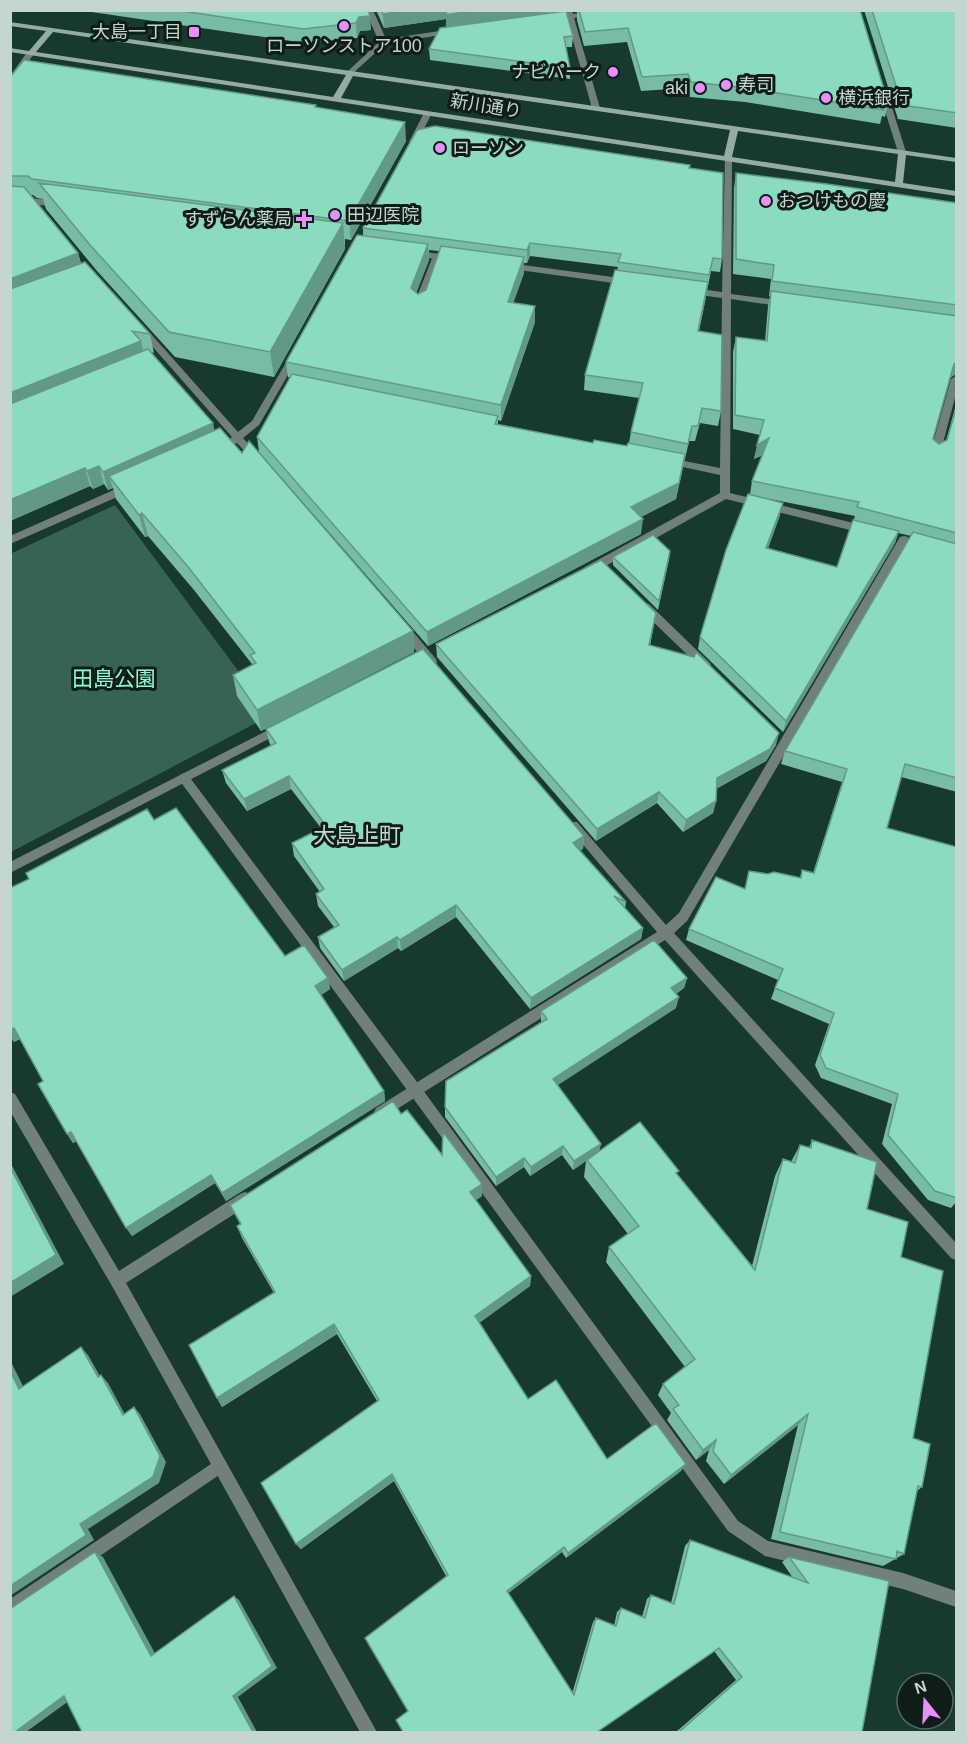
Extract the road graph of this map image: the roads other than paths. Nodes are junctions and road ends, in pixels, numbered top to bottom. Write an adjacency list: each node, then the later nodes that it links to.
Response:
1 (369, 10): 8 (street)
2 (615, 10): 3 (street)
3 (569, 14): 4 (street); 15 (street)
4 (548, 19)
5 (10, 24): 6 (main road, 新川通り)
6 (51, 30): 10 (main road); 11 (main road, 新川通り)
7 (459, 31): 8 (street)
8 (383, 42): 11 (street)
9 (10, 50): 10 (main road, 新川通り)
10 (31, 53): 12 (street); 14 (main road, 新川通り)
11 (351, 73): 14 (main road); 15 (main road, 新川通り)
12 (10, 82)
13 (880, 84): 19 (street)
14 (336, 99): 16 (main road, 新川通り)
15 (596, 108): 17 (main road, 新川通り)
16 (428, 114): 18 (street); 20 (main road, 新川通り)
17 (735, 129): 19 (main road, 新川通り); 20 (main road)
18 (407, 152)
19 (902, 152): 21 (main road, 新川通り); 22 (main road)
20 (728, 159): 22 (main road, 新川通り); 34 (street)
21 (957, 160)
22 (899, 185): 23 (main road, 新川通り)
23 (957, 194)
24 (10, 199): 25 (street)
25 (32, 200): 26 (street); 27 (street)
26 (67, 205)
27 (45, 216)
28 (403, 252): 29 (street)
29 (437, 256): 30 (street); 35 (street)
30 (460, 260)
31 (495, 264): 32 (street)
32 (634, 283)
33 (680, 290): 34 (street)
34 (727, 296): 36 (street); 45 (street)
35 (419, 305)
36 (796, 305)
37 (129, 315): 40 (street)
38 (298, 350): 40 (street)
39 (957, 379): 42 (street)
40 (238, 438): 41 (street); 44 (street)
41 (217, 448)
42 (935, 454)
43 (658, 459): 45 (street)
44 (261, 465)
45 (726, 473): 47 (street)
46 (141, 482): 49 (street)
47 (725, 495): 48 (street); 51 (street)
48 (882, 534)
49 (10, 540)
50 (904, 540): 60 (street)
51 (580, 575)
52 (634, 597): 55 (street)
53 (394, 617): 54 (street)
54 (441, 671)
55 (718, 678)
56 (289, 724): 57 (street)
57 (184, 778): 59 (street); 61 (street)
58 (565, 816): 60 (street)
59 (10, 868)
60 (666, 933): 61 (street); 65 (street)
61 (415, 1090): 63 (street); 68 (street)
62 (10, 1098): 66 (street)
63 (366, 1122)
64 (256, 1192): 66 (street)
65 (957, 1254)
66 (117, 1281): 67 (street)
67 (220, 1466): 69 (street); 70 (street)
68 (957, 1599)
69 (10, 1609)
70 (369, 1732)

